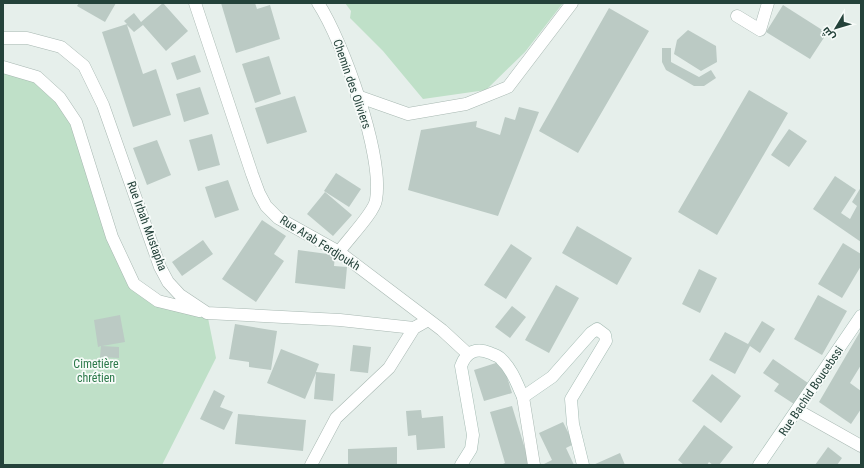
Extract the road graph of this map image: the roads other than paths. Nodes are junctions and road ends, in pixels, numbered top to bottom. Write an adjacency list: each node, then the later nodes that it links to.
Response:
1 (195, 3): 9 (street, Rue Arab Ferdjoukh)
2 (318, 3): 8 (street, Chemin des Oliviers)
3 (572, 3): 8 (street)
4 (768, 3): 5 (street)
5 (737, 16)
6 (3, 38): 10 (street, Rue Irbah Mustapha)
7 (3, 67): 10 (street)
8 (357, 96): 9 (street, Chemin des Oliviers)
9 (338, 252): 12 (street, Rue Arab Ferdjoukh)
10 (207, 313): 13 (street)
11 (861, 316): 16 (street, Rue Bachid Boucebssi)
12 (428, 320): 13 (street); 14 (street, Rue Arab Ferdjoukh)
13 (414, 328): 18 (street)
14 (466, 357): 15 (street); 19 (street)
15 (523, 397): 20 (street); 21 (street)
16 (798, 410): 17 (street); 22 (street, Rue Bachid Boucebssi)
17 (861, 446)
18 (311, 465)
19 (461, 465)
20 (534, 465)
21 (583, 465)
22 (759, 465)

